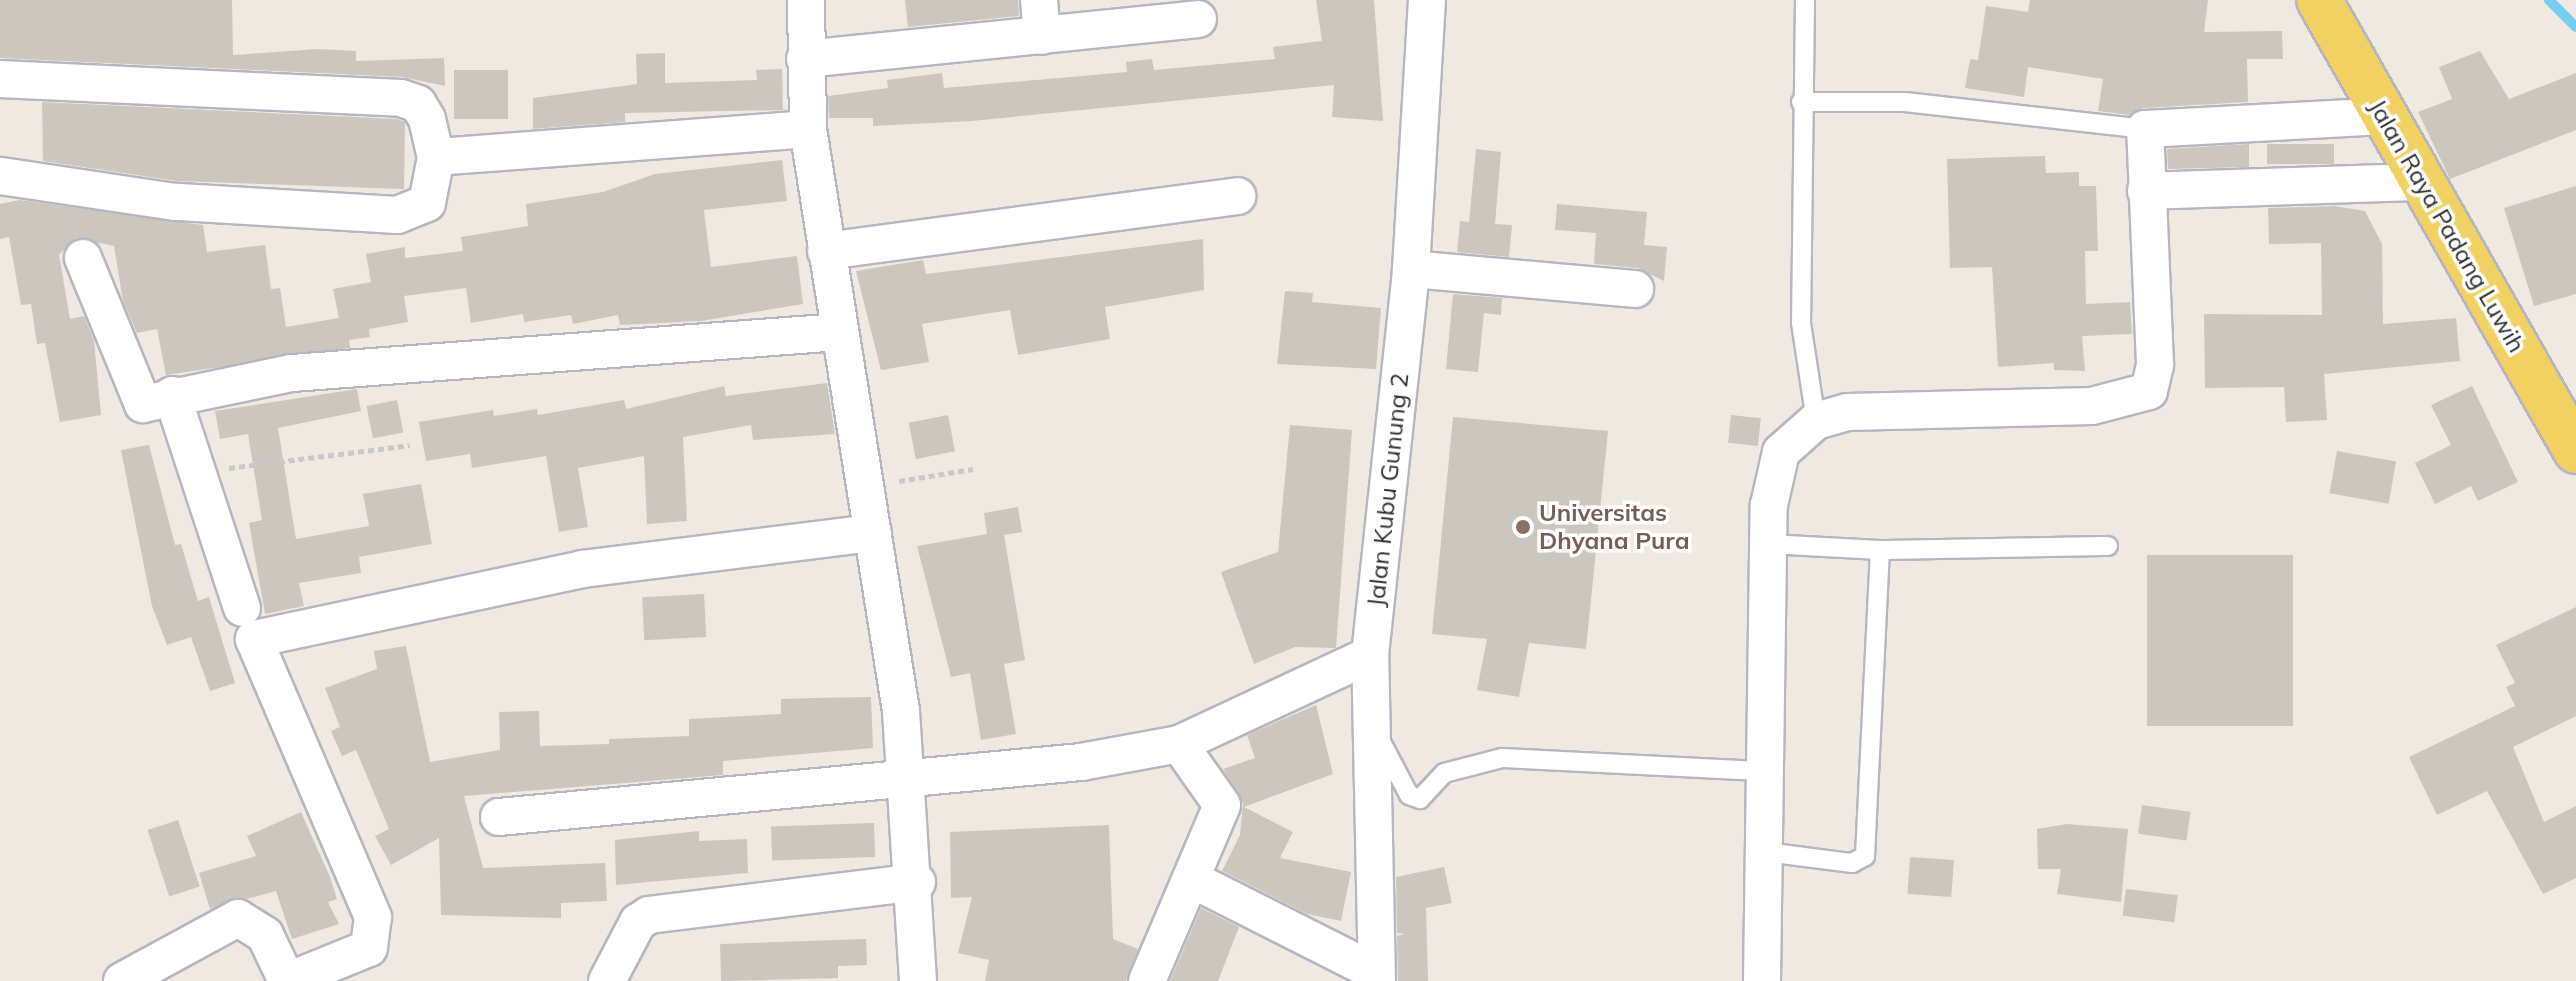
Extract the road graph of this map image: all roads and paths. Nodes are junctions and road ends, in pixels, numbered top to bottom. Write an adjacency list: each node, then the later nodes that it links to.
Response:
1 (806, 0): 8 (street)
2 (1039, 0): 7 (street)
3 (1427, 0): 21 (street, Jalan Kubu Gunung 2)
4 (1805, 0): 10 (lane)
5 (2319, 0): 11 (main road, Jalan Raya Padang Luwih)
6 (1198, 19): 7 (street)
7 (1042, 36): 8 (street)
8 (805, 59): 12 (street)
9 (0, 79): 14 (street)
10 (1801, 102): 13 (lane); 25 (lane)
11 (2384, 116): 13 (street); 16 (main road, Jalan Raya Padang Luwih)
12 (808, 129): 14 (street); 19 (street)
13 (2145, 129): 17 (street)
14 (436, 157): 15 (street)
15 (0, 176)
16 (2420, 182): 17 (street); 27 (main road, Jalan Raya Padang Luwih)
17 (2146, 191): 25 (street)
18 (1237, 196): 19 (street)
19 (826, 251): 23 (street)
20 (83, 258): 24 (street)
21 (1411, 269): 22 (street); 36 (street, Jalan Kubu Gunung 2)
22 (1635, 289)
23 (840, 332): 24 (street); 30 (street)
24 (172, 395): 29 (street)
25 (1816, 421): 32 (street)
26 (410, 445): 29 (path)
27 (2576, 451)
28 (973, 469): 30 (path)
29 (197, 474): 35 (street)
30 (864, 487): 31 (street)
31 (873, 533): 40 (street); 48 (street)
32 (1768, 544): 34 (lane); 39 (street)
33 (2108, 546): 34 (lane)
34 (1880, 550): 42 (lane)
35 (242, 608)
36 (1370, 655): 37 (street, Jalan Kubu Gunung 2); 38 (street)
37 (1369, 721): 39 (lane); 45 (street, Jalan Kubu Gunung 2)
38 (1179, 744): 40 (street); 43 (street)
39 (1761, 771): 42 (street)
40 (906, 775): 41 (street); 44 (street)
41 (499, 817)
42 (1758, 851): 51 (street)
43 (1191, 879): 45 (street); 46 (street)
44 (917, 882): 49 (street); 50 (street)
45 (1376, 977)
46 (1154, 979)
47 (122, 981): 48 (street)
48 (288, 981)
49 (607, 981)
50 (918, 981)
51 (1762, 981)

